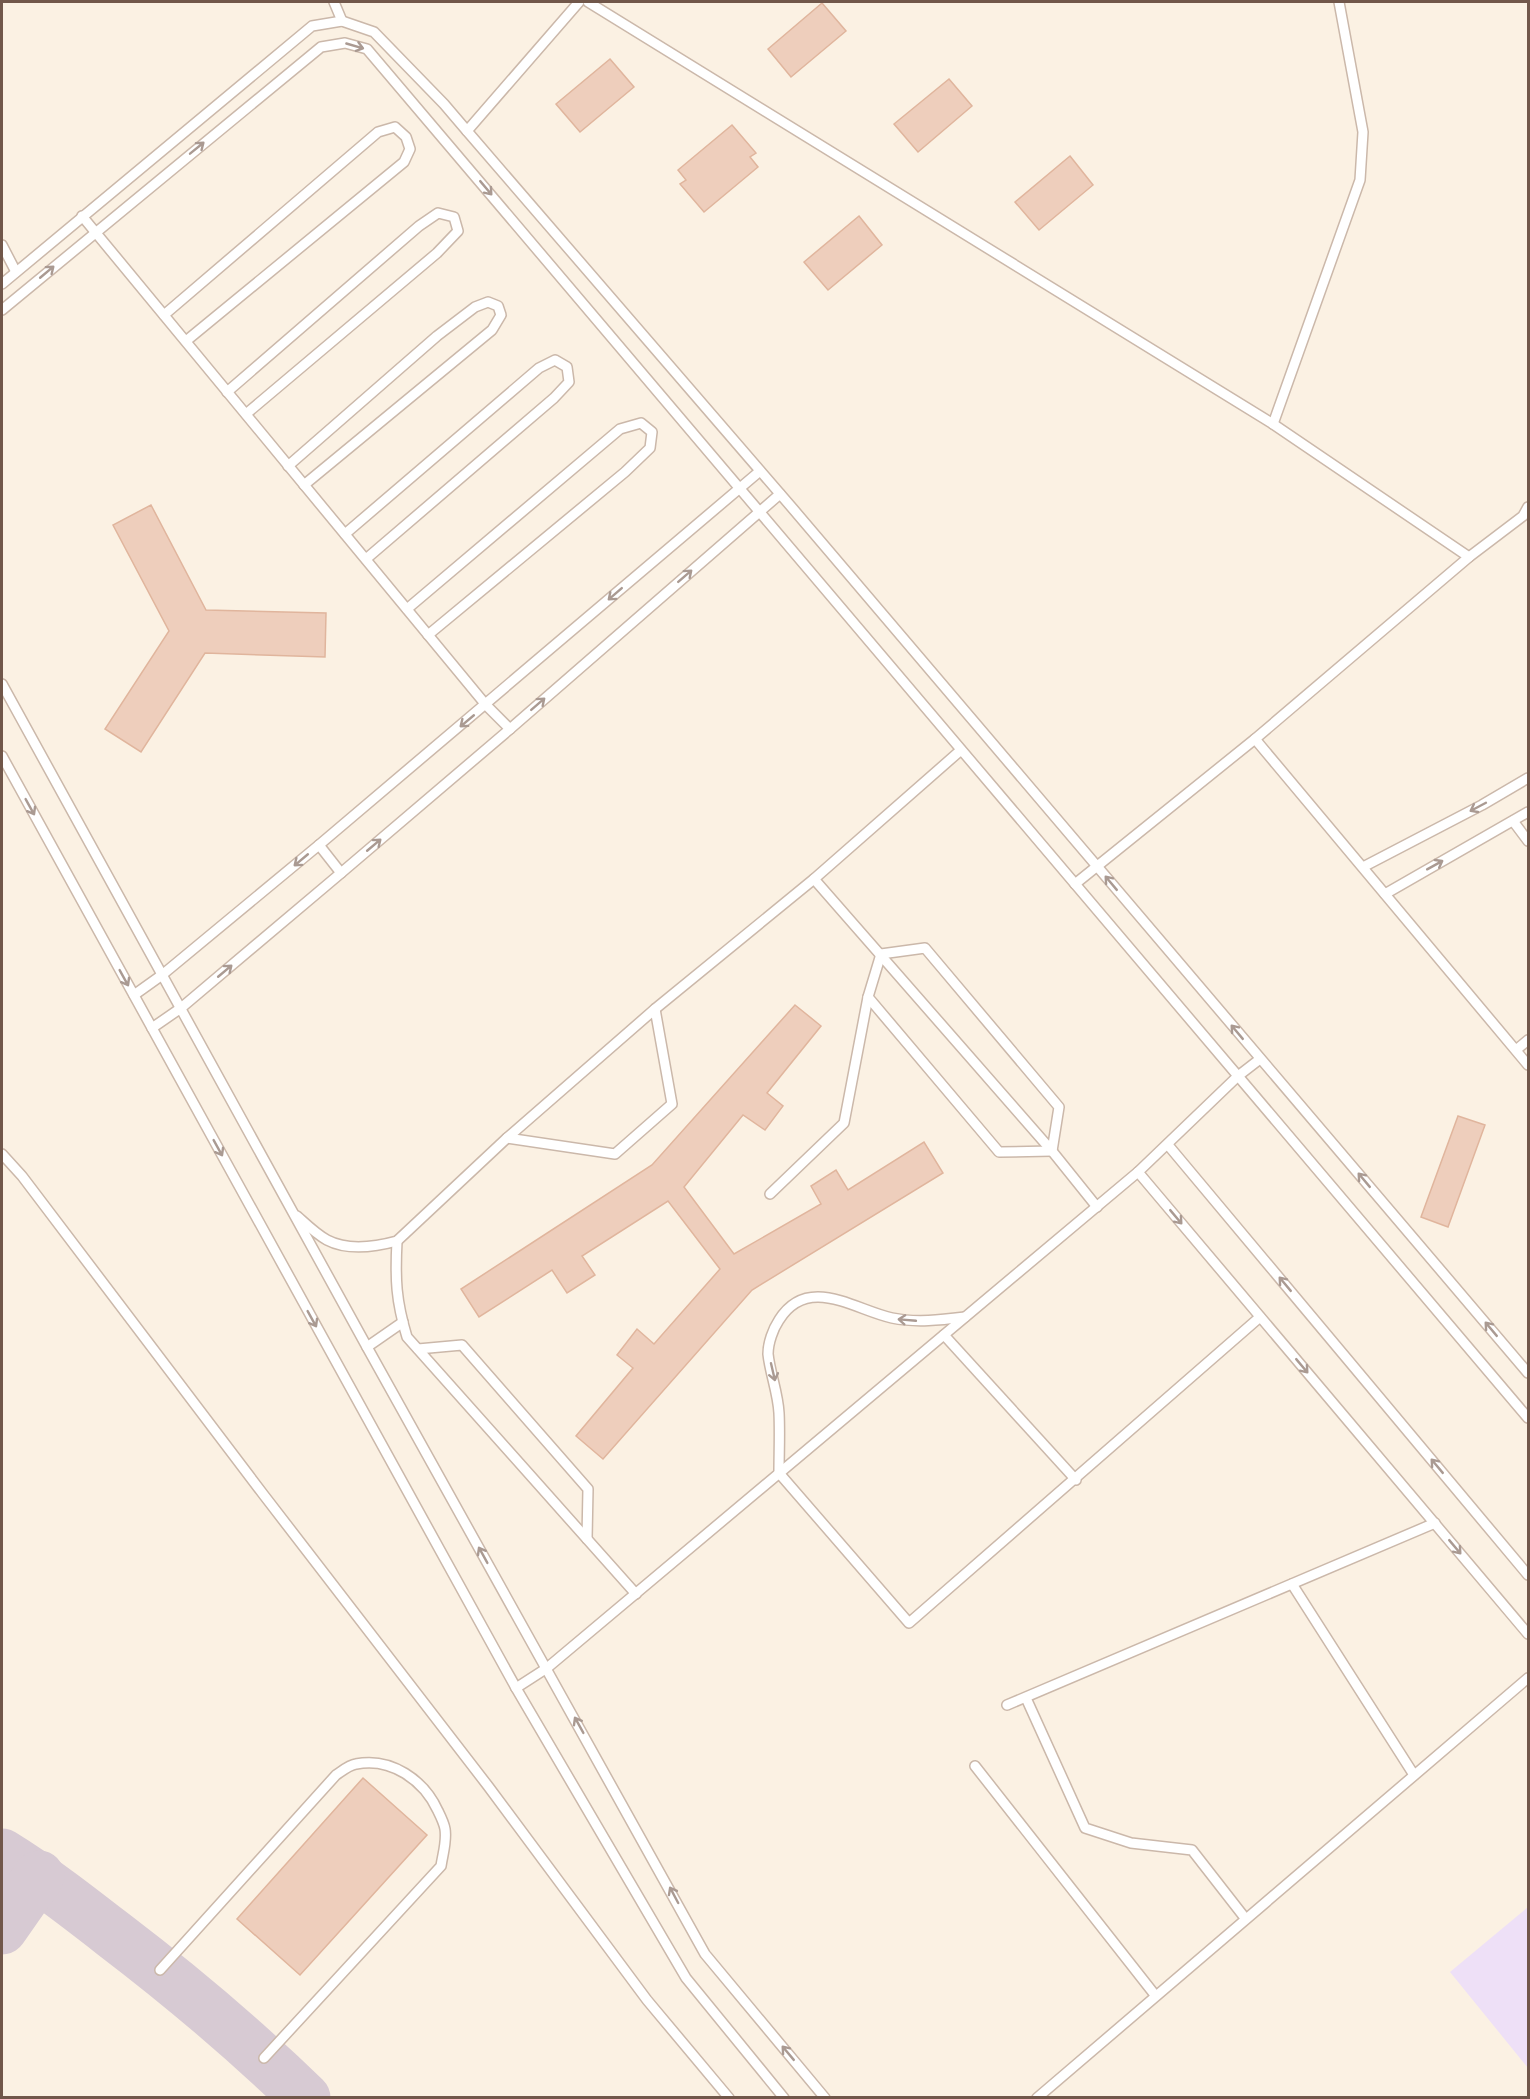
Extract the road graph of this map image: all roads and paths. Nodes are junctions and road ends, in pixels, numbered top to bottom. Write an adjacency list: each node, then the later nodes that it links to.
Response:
1 (334, 2): 5 (lane)
2 (579, 2): 6 (lane)
3 (588, 2): 17 (lane)
4 (1339, 2): 17 (lane)
5 (342, 21): 6 (lane); 7 (lane)
6 (467, 131): 19 (lane)
7 (82, 216): 8 (lane); 10 (lane)
8 (96, 231): 12 (lane, one-way to 8); 13 (lane); 21 (lane, one-way to 21)
9 (2, 245): 10 (lane)
10 (16, 272): 11 (lane)
11 (2, 284)
12 (2, 310)
13 (164, 315): 14 (lane); 14 (lane)
14 (186, 341): 15 (lane)
15 (227, 392): 16 (lane); 16 (lane)
16 (246, 414): 18 (lane)
17 (1273, 424): 26 (lane)
18 (288, 466): 20 (lane); 20 (lane)
19 (760, 471): 21 (lane); 22 (lane)
20 (304, 485): 25 (lane)
21 (739, 488): 24 (lane); 31 (lane, one-way to 31)
22 (780, 494): 24 (lane); 41 (lane)
23 (1528, 507): 26 (lane)
24 (759, 511): 32 (lane, one-way to 24); 34 (lane)
25 (345, 534): 27 (lane); 27 (lane)
26 (1468, 557): 33 (lane)
27 (366, 559): 28 (lane)
28 (407, 609): 29 (lane); 29 (lane)
29 (428, 635): 31 (lane)
30 (2, 684): 48 (lane)
31 (486, 705): 32 (lane); 40 (lane, one-way to 40)
32 (510, 729): 43 (lane, one-way to 32)
33 (1255, 739): 41 (lane); 42 (lane)
34 (961, 750): 44 (lane); 45 (lane)
35 (2, 756): 49 (lane, one-way to 49)
36 (1528, 778): 42 (lane, one-way to 42)
37 (1528, 812): 38 (lane)
38 (1513, 821): 39 (lane); 46 (lane, one-way to 38)
39 (1528, 841)
40 (319, 845): 43 (lane); 48 (lane, one-way to 48)
41 (1096, 866): 45 (lane); 56 (lane, one-way to 41)
42 (1362, 867): 46 (lane)
43 (341, 873): 51 (lane, one-way to 43)
44 (814, 879): 47 (lane); 52 (lane)
45 (1075, 884): 58 (lane)
46 (1384, 894): 55 (lane)
47 (881, 954): 50 (lane); 61 (lane); 61 (lane)
48 (162, 975): 49 (lane); 51 (lane)
49 (134, 995): 53 (lane)
50 (868, 997): 61 (lane); 64 (lane)
51 (181, 1008): 53 (lane); 66 (lane)
52 (655, 1009): 59 (lane); 59 (lane)
53 (152, 1028): 86 (lane, one-way to 86)
54 (1528, 1040): 55 (lane)
55 (1516, 1050): 57 (lane)
56 (1260, 1059): 58 (lane); 74 (lane, one-way to 56)
57 (1528, 1065)
58 (1238, 1076): 60 (lane); 75 (lane)
59 (507, 1138): 67 (lane)
60 (1168, 1145): 63 (lane); 80 (lane, one-way to 60)
61 (1052, 1151): 65 (lane)
62 (2, 1155): 95 (lane)
63 (1138, 1172): 65 (lane); 69 (lane, one-way to 69)
64 (770, 1194)
65 (1097, 1207): 68 (lane)
66 (294, 1215): 67 (lane); 72 (lane)
67 (397, 1241): 70 (lane)
68 (965, 1317): 71 (lane); 76 (lane, one-way to 76)
69 (1260, 1317): 77 (lane); 78 (lane, one-way to 78)
70 (403, 1322): 72 (lane); 73 (lane)
71 (944, 1335): 76 (lane); 77 (lane)
72 (367, 1347): 84 (lane, one-way to 72)
73 (418, 1349): 79 (lane); 79 (lane)
74 (1528, 1373)
75 (1528, 1418)
76 (779, 1473): 77 (lane); 82 (lane)
77 (1076, 1480)
78 (1435, 1523): 81 (lane); 83 (lane, one-way to 83)
79 (587, 1539): 82 (lane)
80 (1528, 1575)
81 (1292, 1584): 87 (lane); 90 (lane)
82 (636, 1594): 84 (lane)
83 (1528, 1635)
84 (547, 1668): 86 (lane); 97 (lane, one-way to 84)
85 (1528, 1678): 90 (lane)
86 (516, 1688): 96 (lane)
87 (1026, 1698): 88 (lane); 91 (lane)
88 (1007, 1705)
89 (975, 1766): 93 (lane)
90 (1414, 1775): 91 (lane)
91 (1245, 1918): 93 (lane)
92 (160, 1970): 94 (lane)
93 (1155, 1995): 98 (lane)
94 (264, 2058)
95 (729, 2097)
96 (784, 2097)
97 (825, 2097)
98 (1036, 2097)

